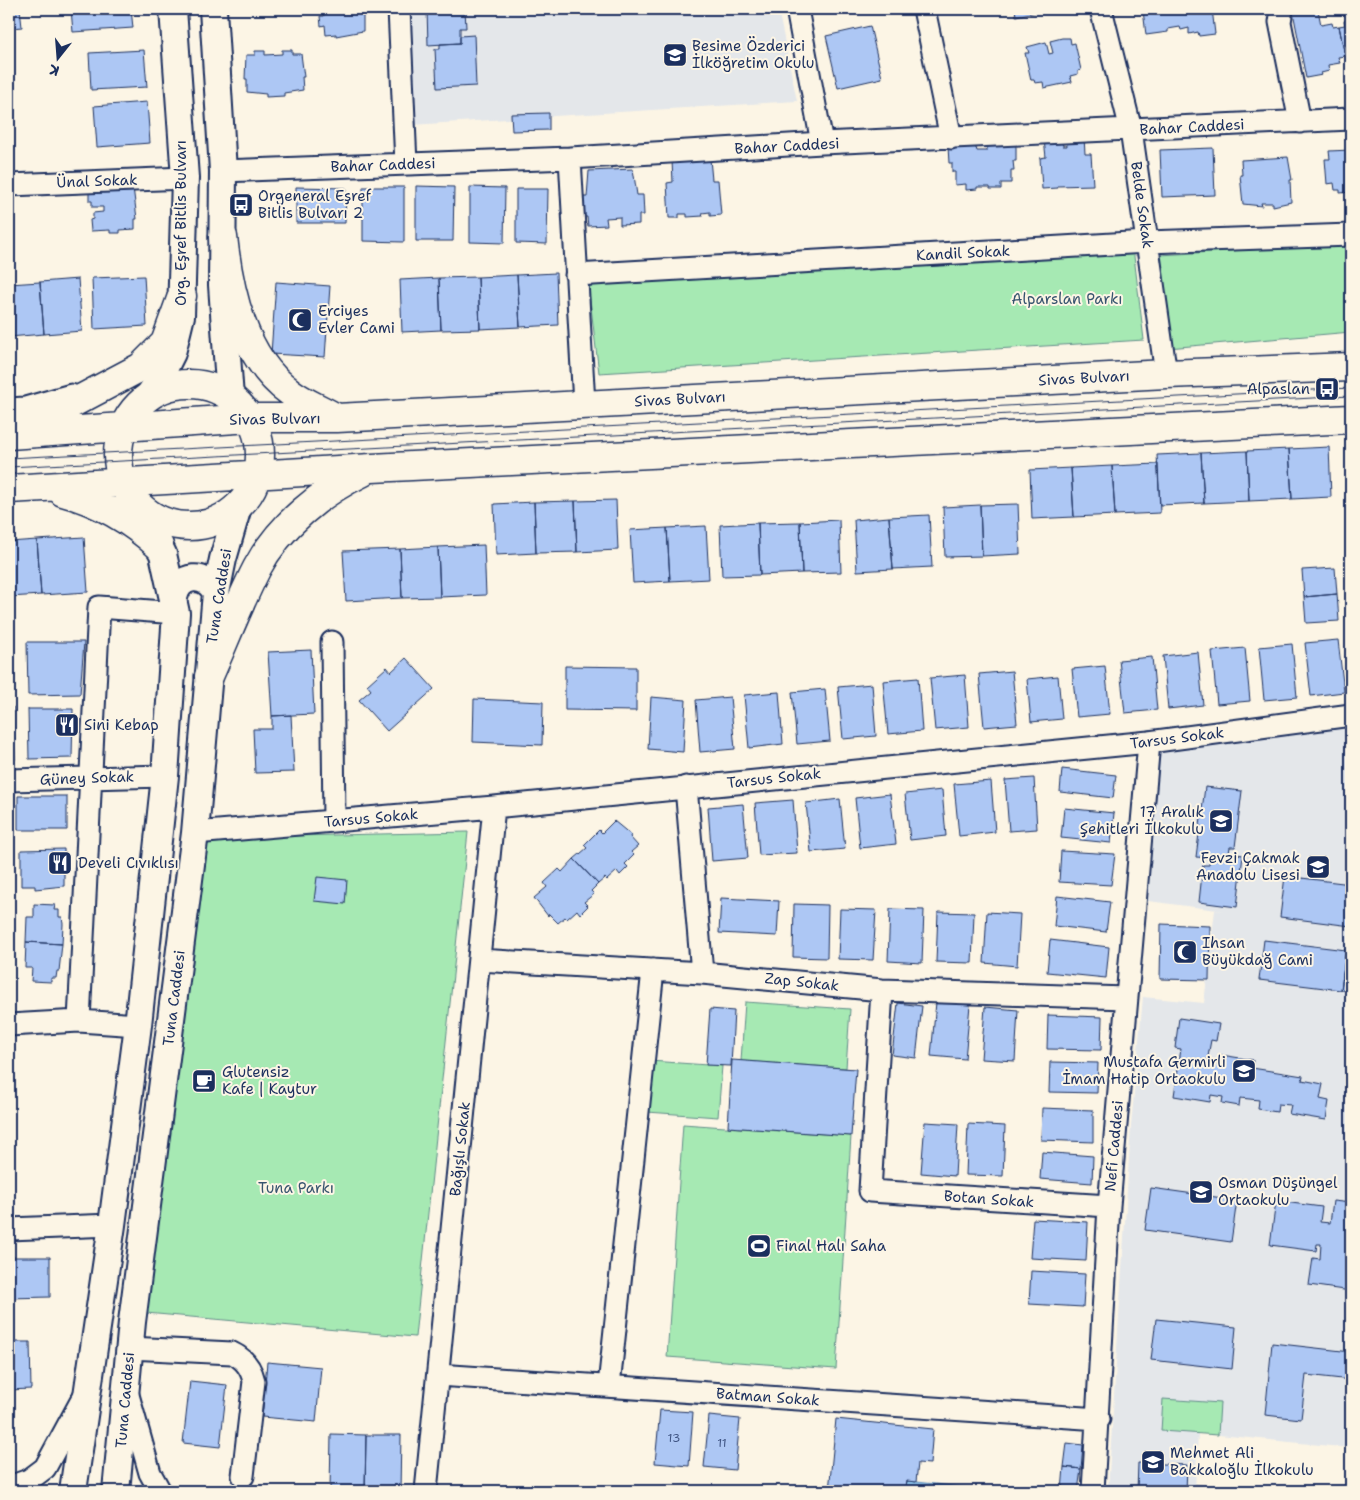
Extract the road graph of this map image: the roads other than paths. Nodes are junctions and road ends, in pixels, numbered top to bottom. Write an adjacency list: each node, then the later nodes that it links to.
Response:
1 (173, 9): 16 (main road, Org. Eşref Bitlis Bulvarı)
2 (213, 9): 15 (main road)
3 (399, 9): 14 (street)
4 (797, 9): 12 (street)
5 (924, 9): 11 (street)
6 (1101, 9): 10 (street, Belde Sokak)
7 (1282, 9): 9 (street)
8 (1351, 119): 9 (street, Bahar Caddesi)
9 (1300, 122): 10 (street, Bahar Caddesi)
10 (1131, 130): 11 (street, Bahar Caddesi); 20 (street, Belde Sokak)
11 (950, 138): 12 (street, Bahar Caddesi)
12 (822, 143): 13 (street, Bahar Caddesi)
13 (570, 158): 14 (street, Bahar Caddesi); 21 (street)
14 (406, 164): 15 (street, Bahar Caddesi)
15 (223, 171): 19 (main road)
16 (184, 178): 17 (street, Ünal Sokak); 22 (main road, Org. Eşref Bitlis Bulvarı)
17 (9, 185)
18 (1351, 235): 20 (street, Kandil Sokak)
19 (223, 237): 25 (main road); 29 (highway)
20 (1147, 242): 21 (street, Kandil Sokak); 24 (street, Belde Sokak)
21 (576, 275): 27 (street)
22 (182, 296): 26 (main road, Org. Eşref Bitlis Bulvarı); 31 (highway)
23 (1351, 367): 24 (highway, Sivas Bulvarı)
24 (1166, 374): 27 (highway, Sivas Bulvarı)
25 (230, 398): 26 (highway); 28 (highway)
26 (146, 399): 32 (highway)
27 (584, 404): 29 (highway, Sivas Bulvarı)
28 (250, 418): 29 (highway, Sivas Bulvarı); 32 (highway, Sivas Bulvarı); 34 (highway)
29 (337, 418)
30 (1351, 419): 33 (highway)
31 (10, 426): 32 (highway, Sivas Bulvarı)
32 (124, 427): 37 (highway)
33 (372, 468): 34 (highway); 43 (highway)
34 (257, 476): 37 (highway); 38 (highway)
35 (37, 488): 36 (highway); 37 (highway); 39 (highway)
36 (9, 489)
37 (131, 493): 38 (highway); 39 (main road)
38 (238, 507): 40 (main road, Tuna Caddesi)
39 (159, 546): 41 (main road)
40 (216, 593): 41 (main road); 43 (main road, Tuna Caddesi)
41 (175, 605): 46 (main road); 47 (street)
42 (332, 642): 51 (street)
43 (208, 676): 52 (main road, Tuna Caddesi)
44 (1351, 715): 45 (street, Tarsus Sokak)
45 (1149, 742): 49 (street, Tarsus Sokak); 57 (street, Nefi Caddesi)
46 (165, 776): 47 (street, Güney Sokak); 60 (main road)
47 (90, 779): 48 (street, Güney Sokak); 58 (street)
48 (9, 780)
49 (686, 787): 50 (street, Tarsus Sokak); 55 (street)
50 (494, 807): 51 (street, Tarsus Sokak); 53 (street, Bağışlı Sokak)
51 (334, 821): 52 (street, Tarsus Sokak)
52 (195, 833): 64 (main road, Tuna Caddesi)
53 (478, 960): 54 (street, Zap Sokak); 65 (street, Bağışlı Sokak)
54 (653, 970): 55 (street, Zap Sokak); 66 (street)
55 (702, 973): 56 (street, Zap Sokak)
56 (882, 990): 57 (street, Zap Sokak); 61 (street, Botan Sokak)
57 (1126, 998): 61 (street, Nefi Caddesi)
58 (79, 1020): 59 (street); 60 (street)
59 (9, 1025)
60 (138, 1025): 62 (main road)
61 (1109, 1206): 69 (street, Nefi Caddesi)
62 (112, 1225): 63 (street); 67 (main road)
63 (9, 1229)
64 (129, 1348): 68 (main road, Tuna Caddesi); 70 (street)
65 (438, 1375): 66 (street, Batman Sokak); 75 (street, Bağışlı Sokak)
66 (609, 1386): 69 (street, Batman Sokak)
67 (89, 1387): 71 (street); 72 (main road)
68 (126, 1387): 73 (main road, Tuna Caddesi); 74 (street)
69 (1098, 1419): 76 (street, Nefi Caddesi)
70 (243, 1476)
71 (9, 1487)
72 (73, 1491)
73 (116, 1491)
74 (160, 1491)
75 (426, 1491)
76 (1093, 1491)

